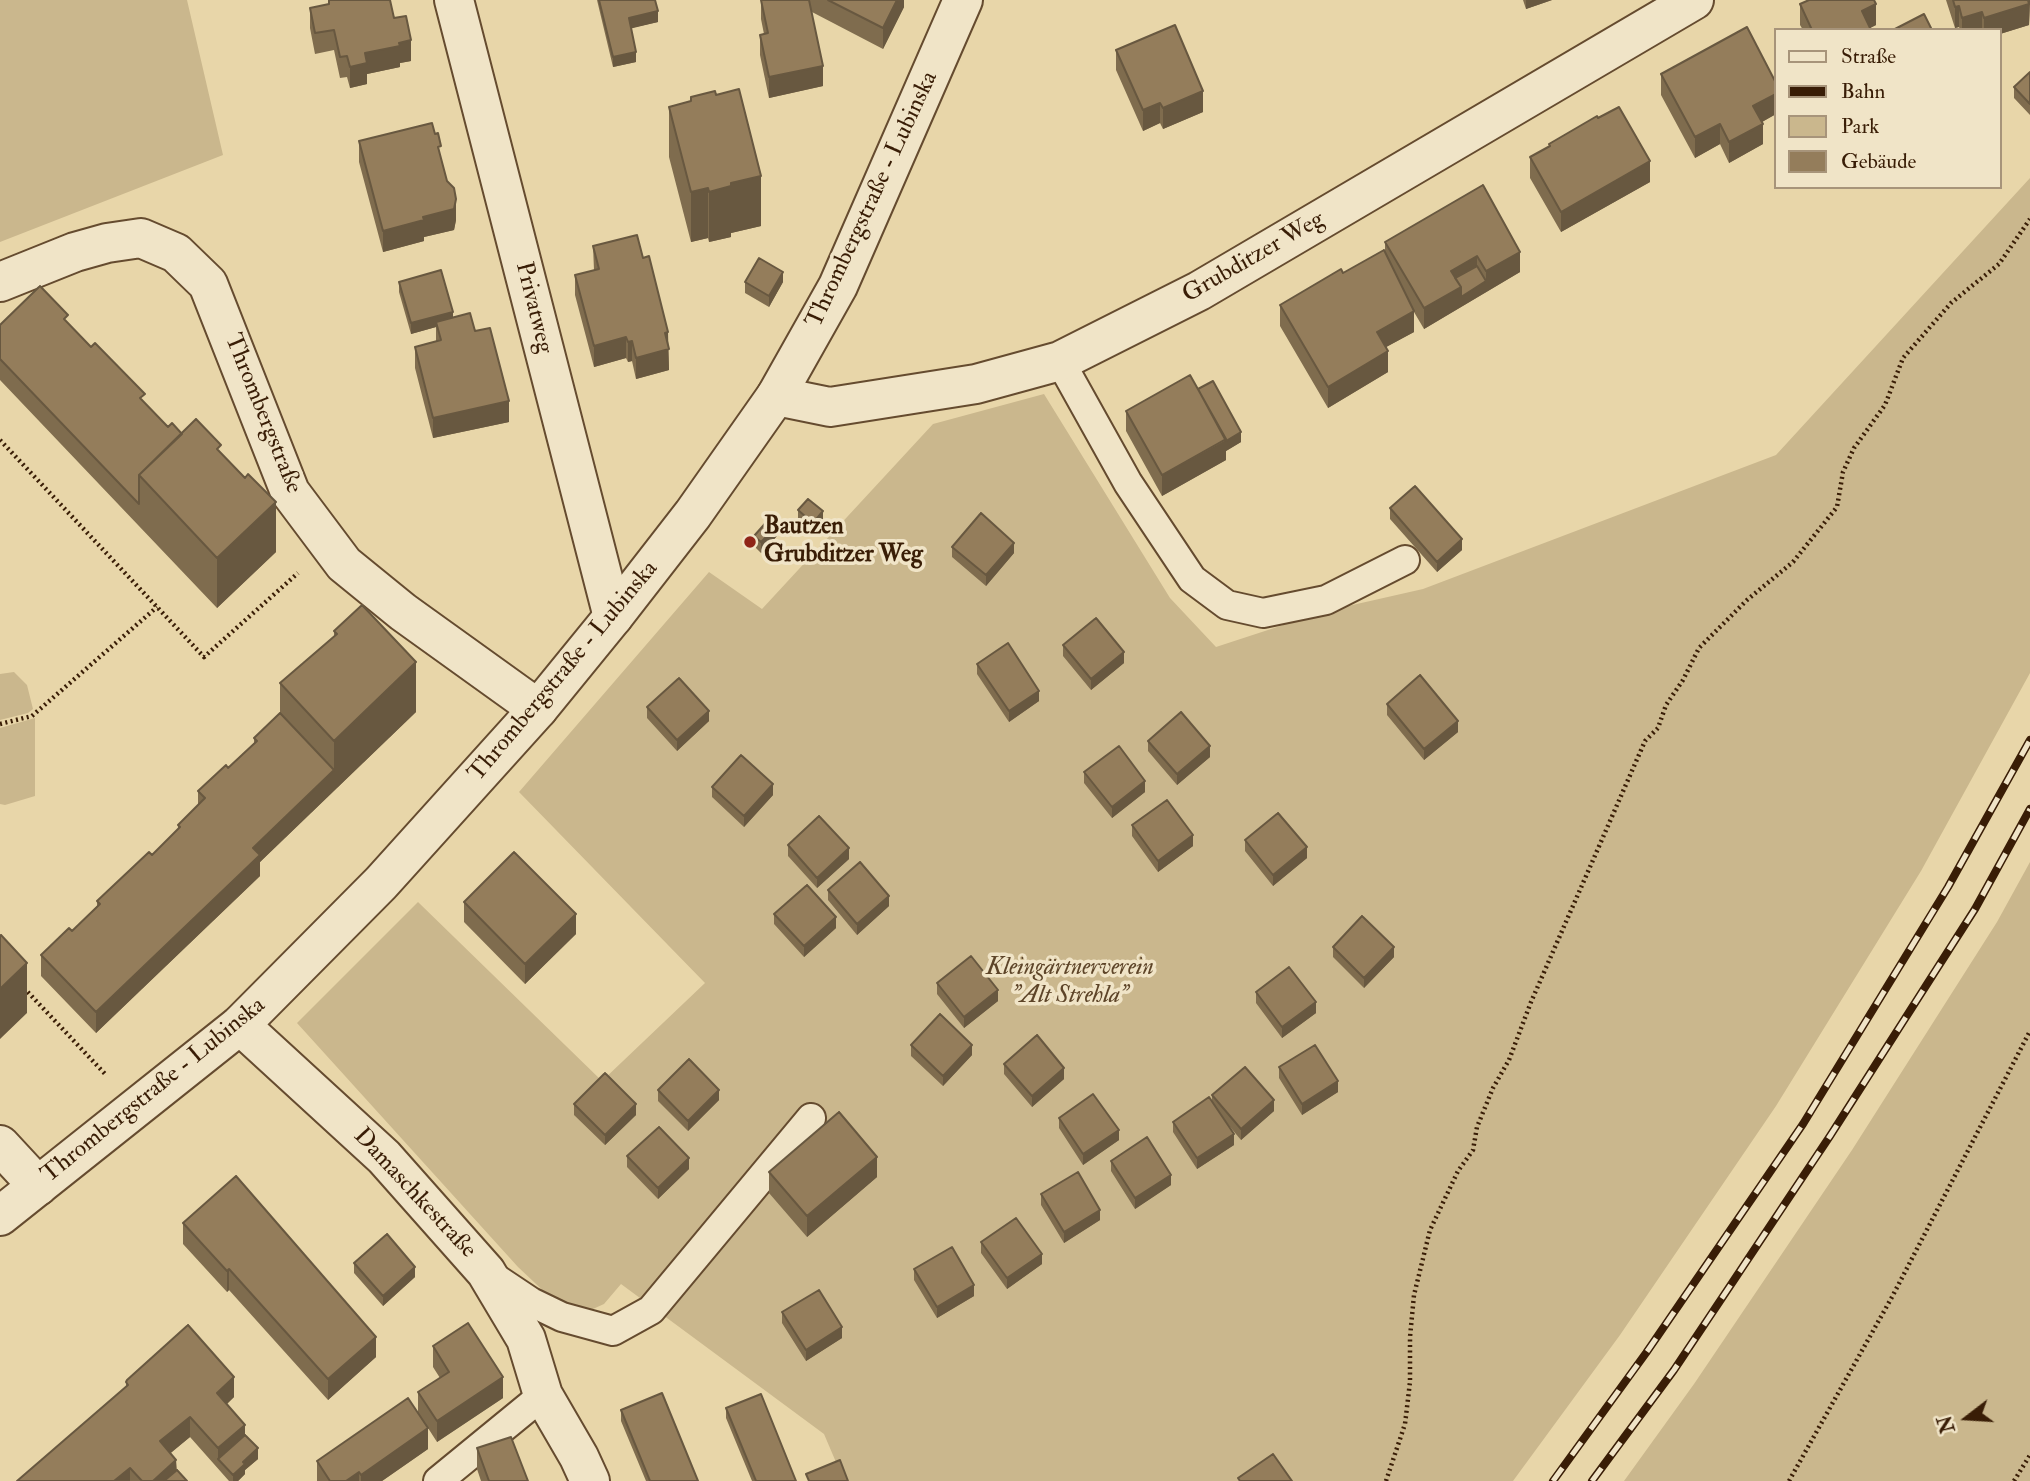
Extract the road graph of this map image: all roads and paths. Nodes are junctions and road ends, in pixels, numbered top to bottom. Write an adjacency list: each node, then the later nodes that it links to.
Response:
1 (454, 0): 12 (street, Privatweg)
2 (963, 0): 7 (street, Thrombergstraße - Lubinska)
3 (1695, 0): 6 (street, Grubditzer Weg)
4 (2030, 219): 27 (path)
5 (0, 282): 9 (street, Thrombergstraße)
6 (1060, 361): 7 (street, Grubditzer Weg); 10 (lane)
7 (776, 396): 12 (street, Thrombergstraße - Lubinska)
8 (0, 440): 11 (path)
9 (330, 545): 11 (path); 13 (street, Thrombergstraße)
10 (1405, 560)
11 (157, 607): 14 (path)
12 (613, 617): 13 (street, Thrombergstraße - Lubinska)
13 (538, 709): 16 (street, Thrombergstraße - Lubinska)
14 (0, 724)
15 (18, 981): 18 (path)
16 (240, 1026): 18 (street, Thrombergstraße - Lubinska); 22 (street, Damaschkestraße)
17 (2030, 1031): 28 (path)
18 (137, 1108): 20 (street, Thrombergstraße - Lubinska)
19 (811, 1118): 22 (lane)
20 (18, 1165): 21 (street, Thrombergstraße - Lubinska)
21 (0, 1216)
22 (486, 1272): 23 (street, Damaschkestraße)
23 (543, 1395): 25 (lane); 26 (street, Damaschkestraße)
24 (2030, 1455): 29 (path)
25 (438, 1481)
26 (590, 1481)
27 (1386, 1481)
28 (1789, 1481)
29 (2014, 1481)

